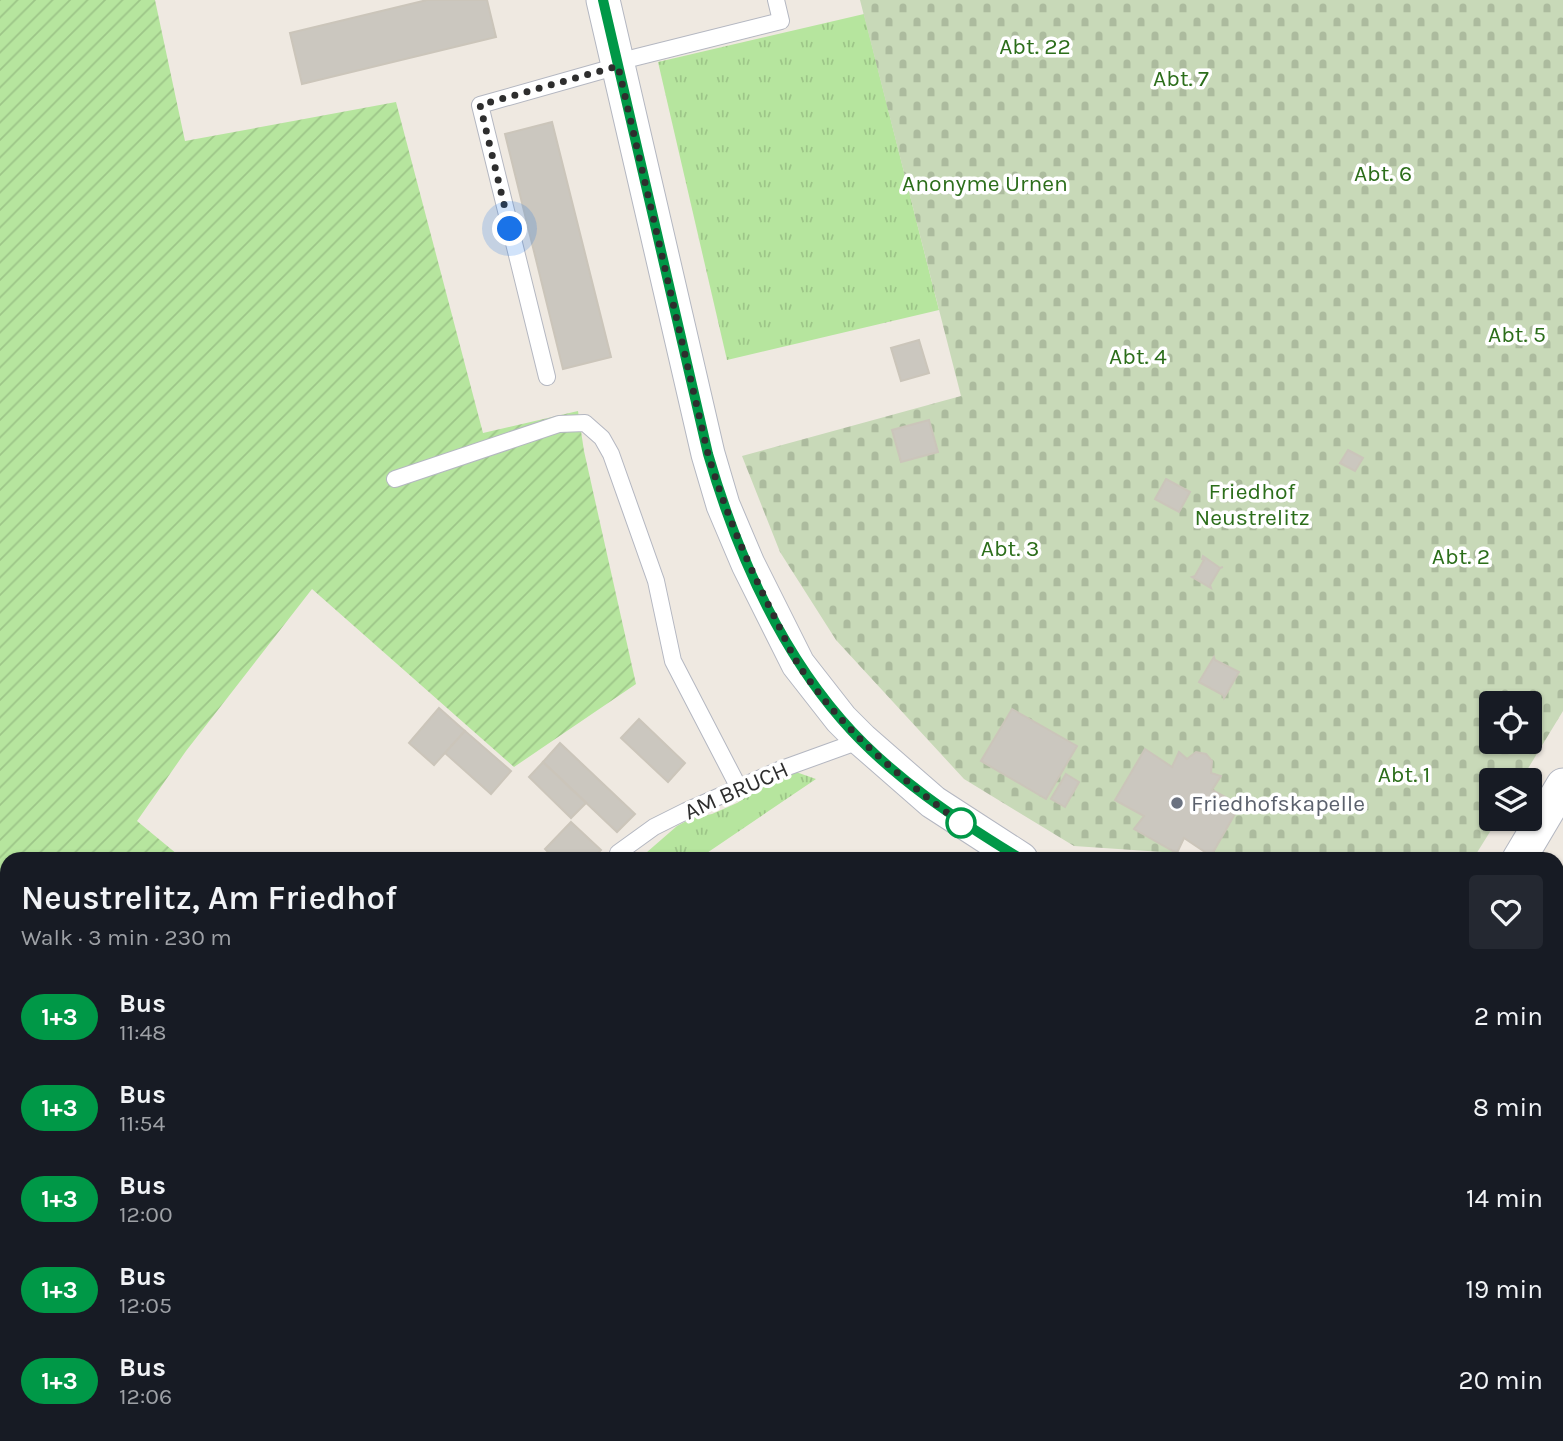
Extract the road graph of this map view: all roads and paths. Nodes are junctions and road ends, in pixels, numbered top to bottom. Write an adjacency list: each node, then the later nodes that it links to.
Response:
1 (603, 0): 3 (street)
2 (776, 0): 3 (lane)
3 (617, 64): 4 (lane); 6 (street)
4 (547, 377)
5 (395, 478): 8 (lane)
6 (862, 740): 8 (lane, AM BRUCH); 10 (street)
7 (1563, 786): 11 (street)
8 (739, 788): 9 (lane, AM BRUCH)
9 (619, 852)
10 (1010, 852)
11 (1523, 852)

